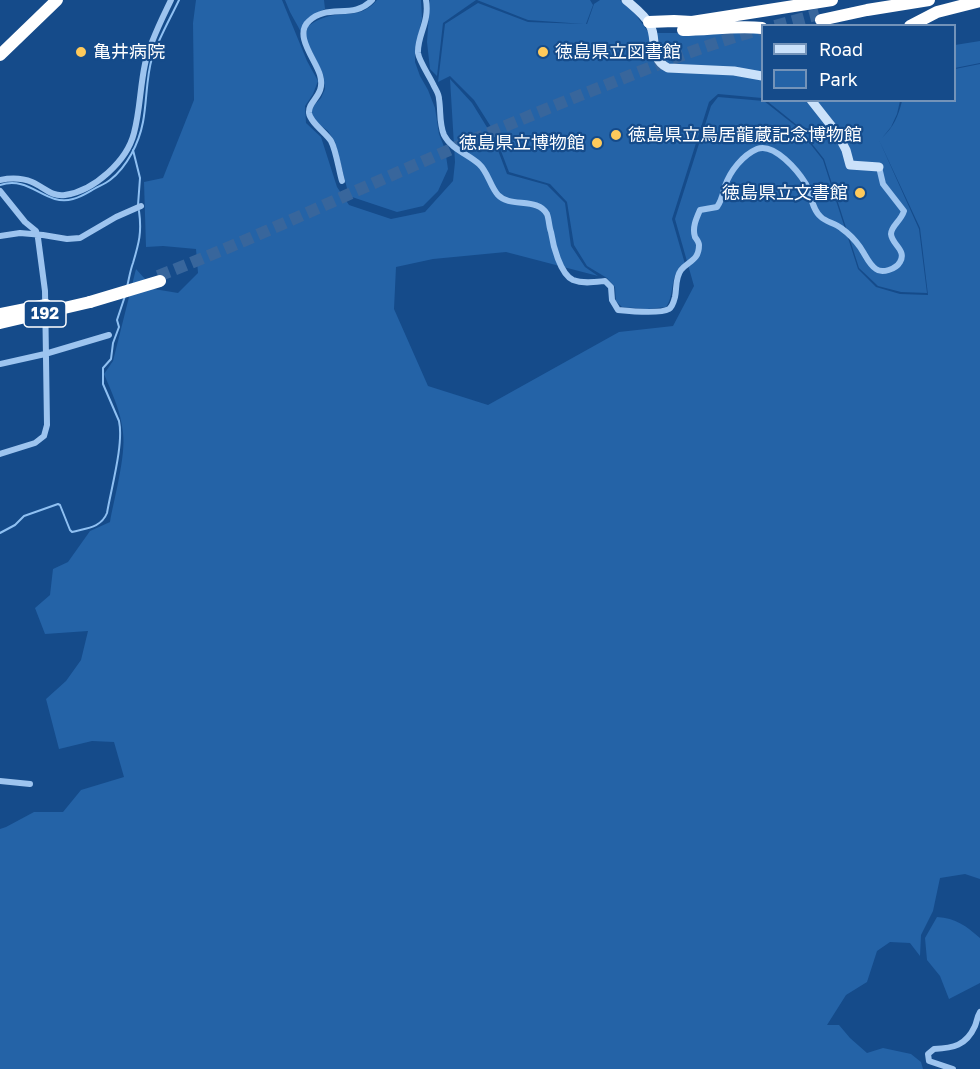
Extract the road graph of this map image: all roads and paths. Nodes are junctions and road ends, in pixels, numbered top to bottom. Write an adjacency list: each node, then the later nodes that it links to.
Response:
1 (57, 0): 13 (highway)
2 (171, 0): 17 (street)
3 (372, 0): 18 (street)
4 (426, 0): 16 (street)
5 (626, 0): 11 (street)
6 (832, 0): 11 (highway)
7 (892, 0): 8 (highway)
8 (929, 0)
9 (980, 1): 10 (highway)
10 (914, 24)
11 (651, 25): 12 (highway); 14 (street)
12 (761, 28)
13 (0, 55)
14 (761, 76)
15 (812, 102): 16 (street)
16 (879, 167)
17 (0, 180)
18 (342, 181)
19 (0, 191): 21 (street)
20 (141, 206): 21 (street)
21 (37, 235): 22 (street); 28 (street)
22 (0, 236)
23 (159, 279): 24 (highway, 192)
24 (89, 299): 25 (highway, 192, bridge); 26 (highway, 192, bridge)
25 (0, 314)
26 (0, 323)
27 (109, 335): 28 (street)
28 (45, 354): 29 (street); 30 (street)
29 (0, 364)
30 (0, 454)
31 (0, 781): 32 (street)
32 (30, 784)
33 (980, 1012): 34 (street)
34 (953, 1069)

